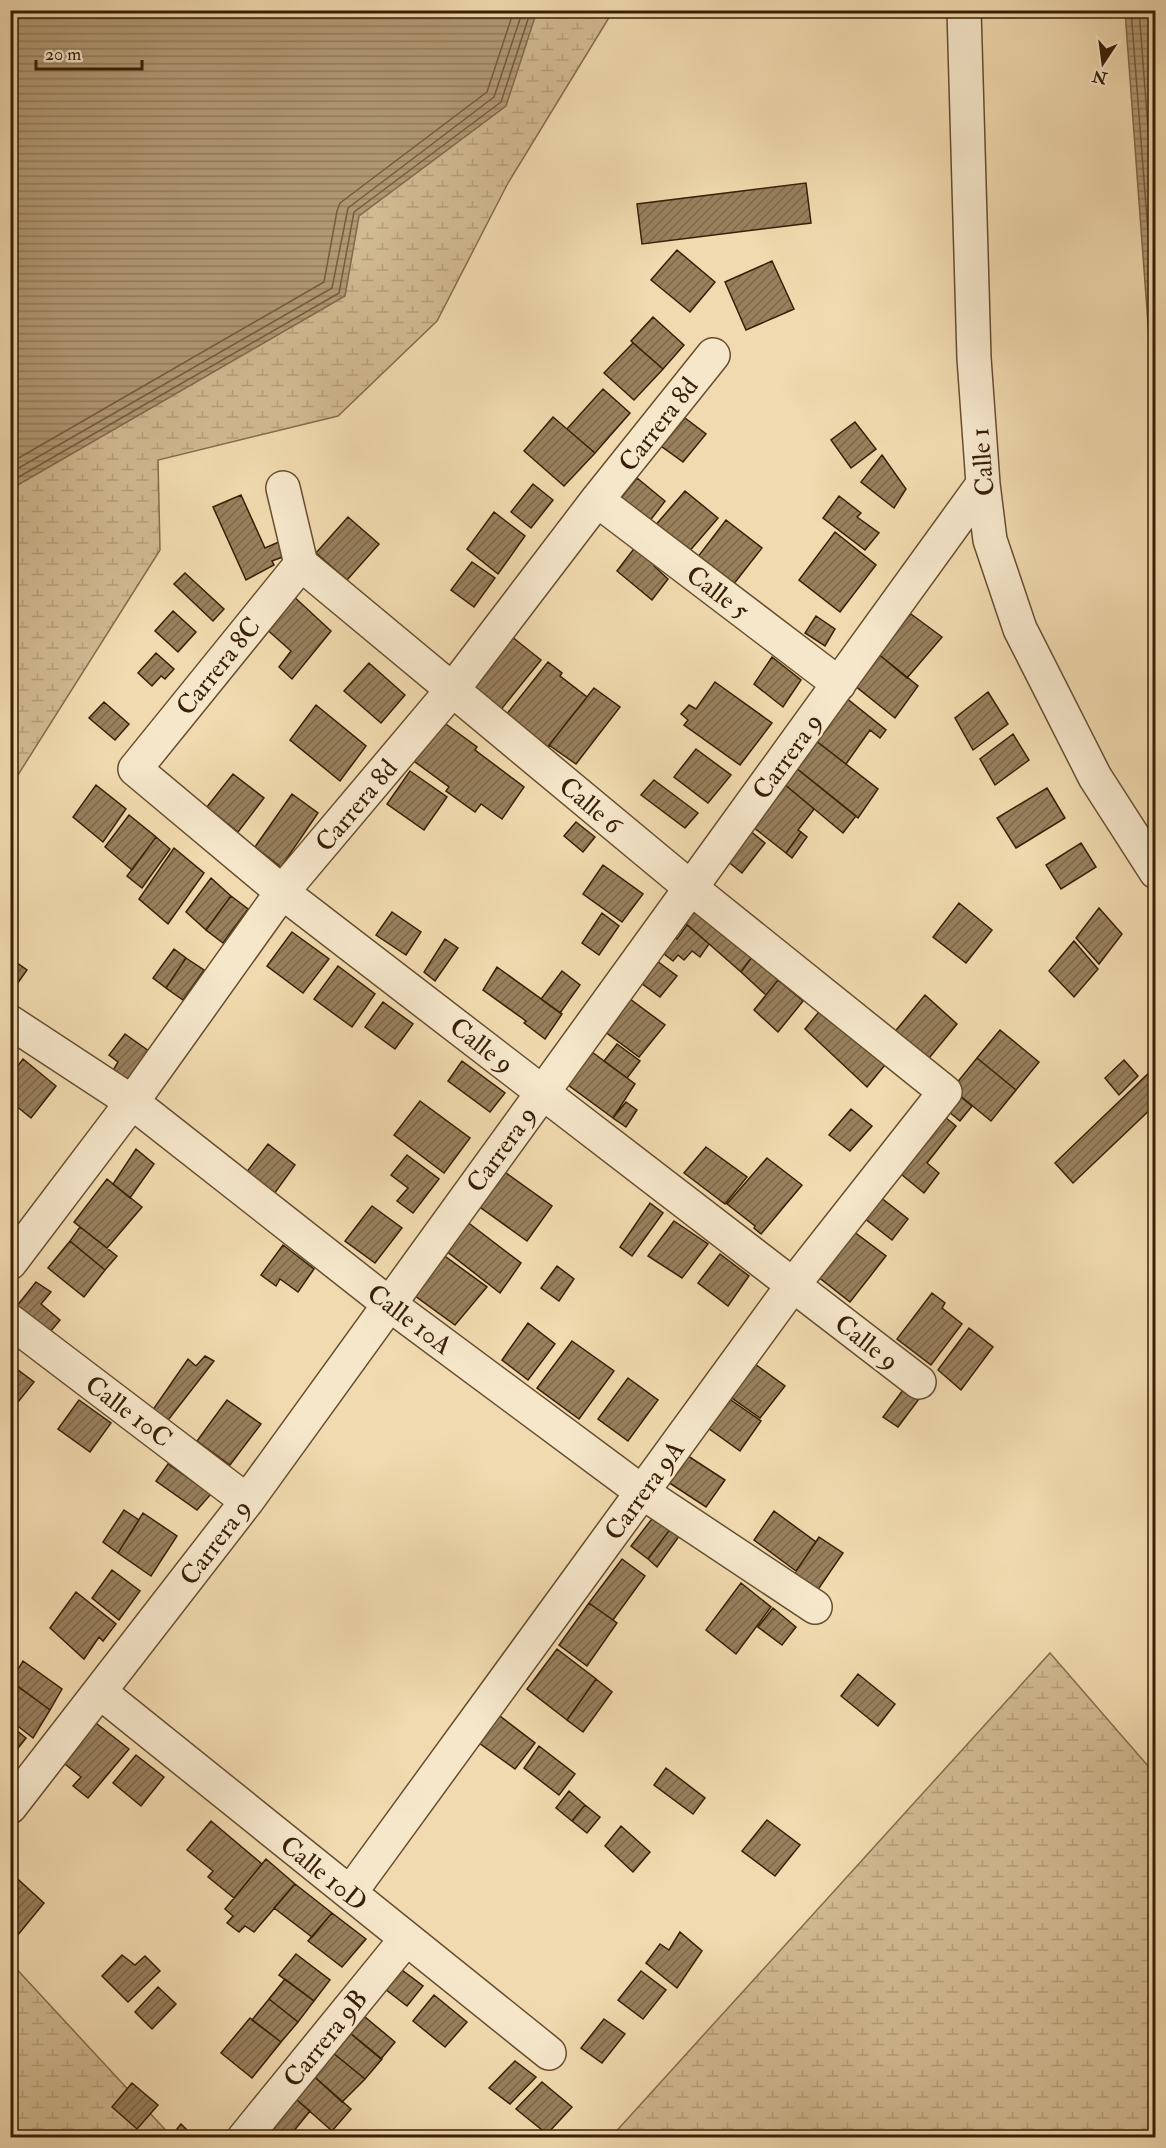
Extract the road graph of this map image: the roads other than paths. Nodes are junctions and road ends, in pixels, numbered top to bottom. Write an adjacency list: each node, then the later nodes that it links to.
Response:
1 (964, 10): 3 (street, Calle 1)
2 (713, 355): 5 (street, Carrera 8d)
3 (983, 484): 7 (street, Carrera 9); 10 (street, Calle 1)
4 (284, 488): 6 (street)
5 (597, 500): 7 (street, Calle 5); 8 (street, Carrera 8d)
6 (301, 564): 8 (street, Calle 6); 9 (street, Carrera 8C)
7 (839, 684): 11 (street, Carrera 9)
8 (453, 689): 11 (street, Calle 6); 12 (street, Carrera 8d)
9 (135, 769): 12 (street, Calle 9)
10 (1155, 872)
11 (691, 888): 14 (street, Carrera 9); 15 (street, Calle 6)
12 (282, 892): 14 (street, Calle 9); 16 (street, Carrera 8d)
13 (10, 1022): 16 (street, Calle 10A)
14 (543, 1092): 18 (street, Calle 9); 19 (street, Carrera 9)
15 (945, 1092): 18 (street, Carrera 9A)
16 (132, 1102): 17 (street, Carrera 8d); 19 (street, Calle 10A)
17 (10, 1263)
18 (793, 1285): 21 (street, Calle 9); 22 (street, Carrera 9A)
19 (389, 1304): 22 (street, Calle 10A); 23 (street, Carrera 9)
20 (10, 1321): 23 (street, Calle 10C)
21 (919, 1382)
22 (642, 1492): 24 (street, Calle 10A); 27 (street, Carrera 9A)
23 (246, 1501): 25 (street, Carrera 9)
24 (816, 1607)
25 (100, 1692): 26 (street, Carrera 9); 27 (street, Calle 10D)
26 (12, 1803)
27 (350, 1893): 28 (street, Calle 10D)
28 (406, 1939): 29 (street, Calle 10D); 30 (street, Carrera 9B)
29 (549, 2053)
30 (244, 2138)

